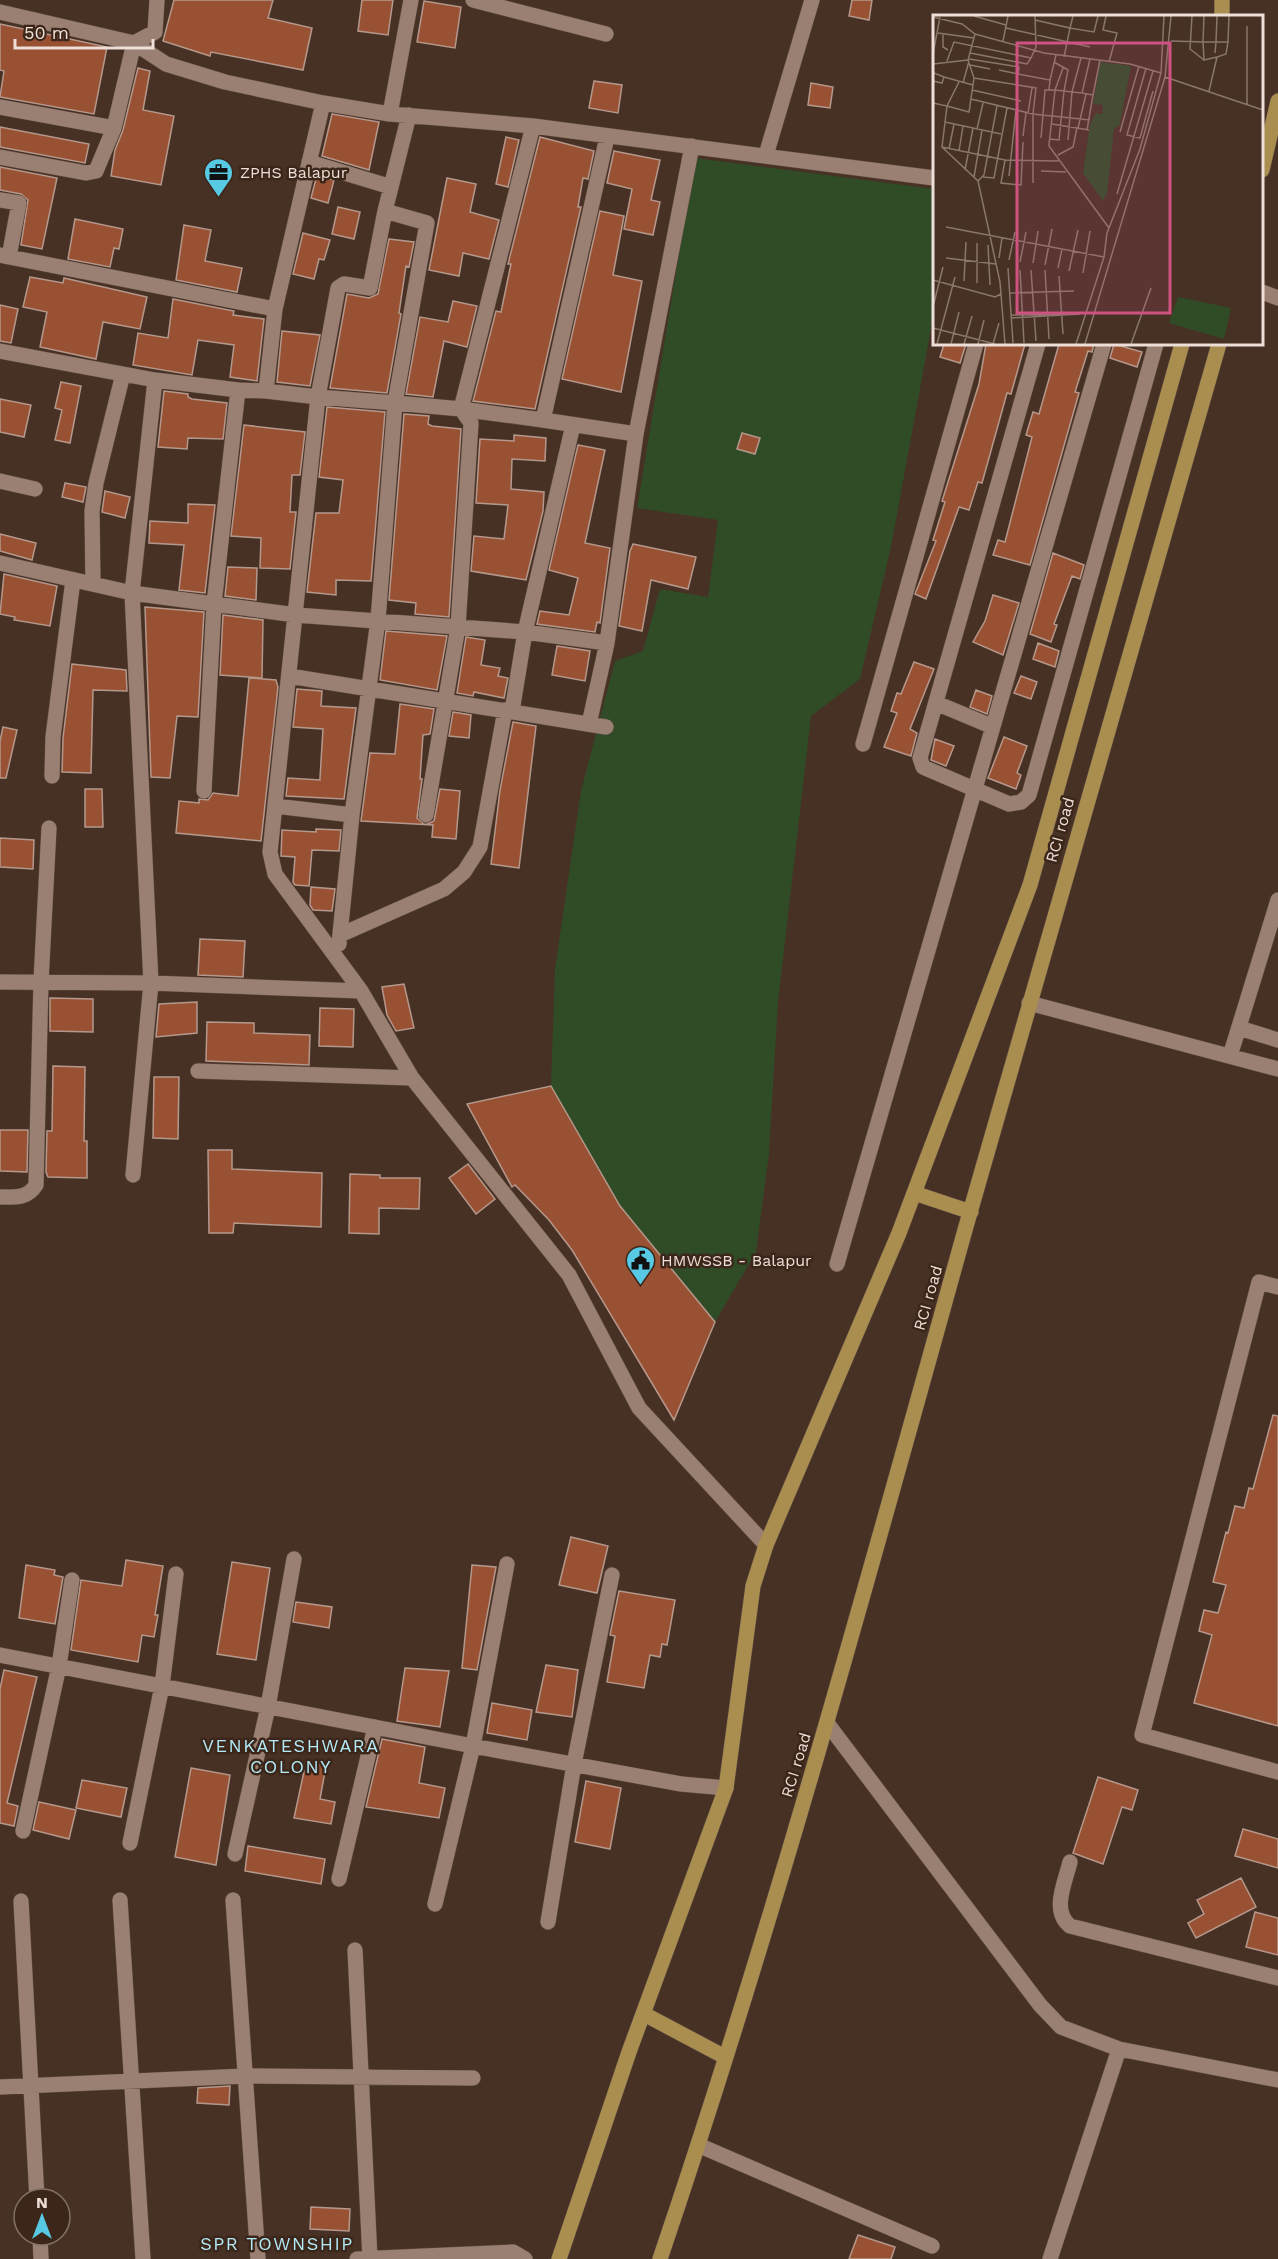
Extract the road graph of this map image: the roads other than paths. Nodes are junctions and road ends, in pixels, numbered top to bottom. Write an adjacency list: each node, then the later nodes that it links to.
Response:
1 (157, 0): 7 (street)
2 (411, 0): 11 (street)
3 (473, 0): 6 (street)
4 (812, 0): 17 (street)
5 (0, 12): 7 (street)
6 (606, 34)
7 (134, 43): 9 (street); 14 (street)
8 (1278, 101): 20 (main road)
9 (323, 104): 11 (street); 19 (street)
10 (0, 107): 14 (street)
11 (390, 114): 12 (street)
12 (409, 115): 13 (street); 22 (street)
13 (533, 126): 15 (street); 42 (street)
14 (114, 128): 18 (street)
15 (607, 137): 16 (street); 43 (street)
16 (692, 146): 17 (street); 45 (street)
17 (766, 155): 21 (street)
18 (0, 157)
19 (309, 162): 22 (street); 28 (street)
20 (1263, 166)
21 (933, 178)
22 (391, 187): 24 (street)
23 (0, 200): 25 (street)
24 (386, 211): 40 (street); 41 (street)
25 (5, 256): 28 (street)
26 (1263, 292): 27 (street)
27 (1278, 298)
28 (275, 309): 39 (street)
29 (976, 345): 66 (street)
30 (1038, 345): 61 (street)
31 (1104, 345): 64 (street)
32 (1156, 345): 68 (street)
33 (1182, 345): 89 (main road)
34 (1219, 345): 81 (main road, RCI road)
35 (0, 351): 36 (street)
36 (123, 374): 37 (street); 50 (street)
37 (155, 380): 38 (street); 51 (street)
38 (238, 390): 39 (street); 52 (street)
39 (266, 392): 40 (street)
40 (318, 397): 41 (street); 53 (street)
41 (395, 403): 42 (street); 54 (street)
42 (461, 409): 43 (street); 55 (street)
43 (543, 420): 44 (street)
44 (573, 425): 45 (street); 56 (street)
45 (636, 434): 57 (street)
46 (0, 481): 47 (street)
47 (35, 489)
48 (0, 563): 49 (street)
49 (73, 580): 50 (street); 67 (street)
50 (93, 584): 51 (street)
51 (132, 593): 52 (street); 79 (street)
52 (214, 604): 53 (street); 69 (street)
53 (296, 615): 54 (street); 58 (street)
54 (378, 620): 55 (street); 59 (street)
55 (458, 627): 56 (street); 60 (street)
56 (525, 632): 57 (street); 62 (street)
57 (607, 643): 63 (street)
58 (289, 676): 59 (street); 70 (street)
59 (368, 687): 60 (street); 71 (street)
60 (446, 700): 62 (street); 72 (street)
61 (936, 703): 64 (street); 68 (street)
62 (508, 711): 63 (street); 75 (street)
63 (589, 724): 65 (street)
64 (992, 726): 68 (street)
65 (606, 727)
66 (863, 744)
67 (52, 776)
68 (973, 790): 92 (street)
69 (204, 791)
70 (275, 806): 71 (street); 76 (street)
71 (352, 815): 75 (street)
72 (426, 815)
73 (49, 828): 77 (street)
74 (1278, 900): 82 (street)
75 (340, 935): 76 (street)
76 (338, 959): 80 (street)
77 (41, 981): 78 (street); 79 (street); 90 (street)
78 (0, 982)
79 (151, 983): 80 (street); 88 (street)
80 (361, 991): 87 (street)
81 (1029, 1003): 84 (street); 91 (main road, RCI road)
82 (1239, 1028): 83 (street); 84 (street)
83 (1278, 1040)
84 (1230, 1056): 85 (street)
85 (1278, 1069)
86 (198, 1071): 87 (street)
87 (412, 1078): 94 (street)
88 (134, 1175)
89 (914, 1193): 91 (main road); 94 (main road)
90 (0, 1197)
91 (971, 1212): 104 (main road, RCI road)
92 (837, 1264)
93 (1278, 1287): 108 (street)
94 (766, 1545): 109 (main road)
95 (294, 1558): 103 (street)
96 (507, 1564): 106 (street)
97 (176, 1574): 102 (street)
98 (612, 1575): 107 (street)
99 (72, 1580): 101 (street)
100 (0, 1655): 101 (street)
101 (59, 1666): 102 (street); 110 (street)
102 (162, 1686): 103 (street); 111 (street)
103 (268, 1707): 105 (street); 112 (street)
104 (827, 1723): 123 (street); 124 (main road, RCI road)
105 (375, 1727): 106 (street); 114 (street)
106 (473, 1746): 107 (street); 118 (street)
107 (574, 1764): 109 (street); 119 (street)
108 (1278, 1772)
109 (726, 1788): 122 (main road)
110 (23, 1831)
111 (130, 1842)
112 (235, 1854)
113 (1070, 1862): 121 (street)
114 (339, 1879)
115 (120, 1900): 129 (street)
116 (234, 1900): 125 (street)
117 (21, 1901): 130 (street)
118 (435, 1904)
119 (548, 1922)
120 (355, 1950): 126 (street)
121 (1278, 1978)
122 (644, 2014): 124 (main road); 140 (main road)
123 (1119, 2049): 128 (street); 142 (street)
124 (725, 2056): 132 (main road, RCI road)
125 (246, 2076): 126 (street); 129 (street); 136 (street)
126 (361, 2076): 127 (street); 138 (street)
127 (472, 2078)
128 (1278, 2080)
129 (132, 2081): 130 (street); 135 (street)
130 (31, 2086): 131 (street); 133 (street)
131 (0, 2087)
132 (698, 2145): 134 (street); 141 (main road, RCI road)
133 (37, 2187)
134 (933, 2246)
135 (143, 2259)
136 (258, 2259)
137 (357, 2259): 138 (street)
138 (370, 2259): 139 (street)
139 (525, 2259)
140 (559, 2259)
141 (660, 2259)
142 (1050, 2259)

